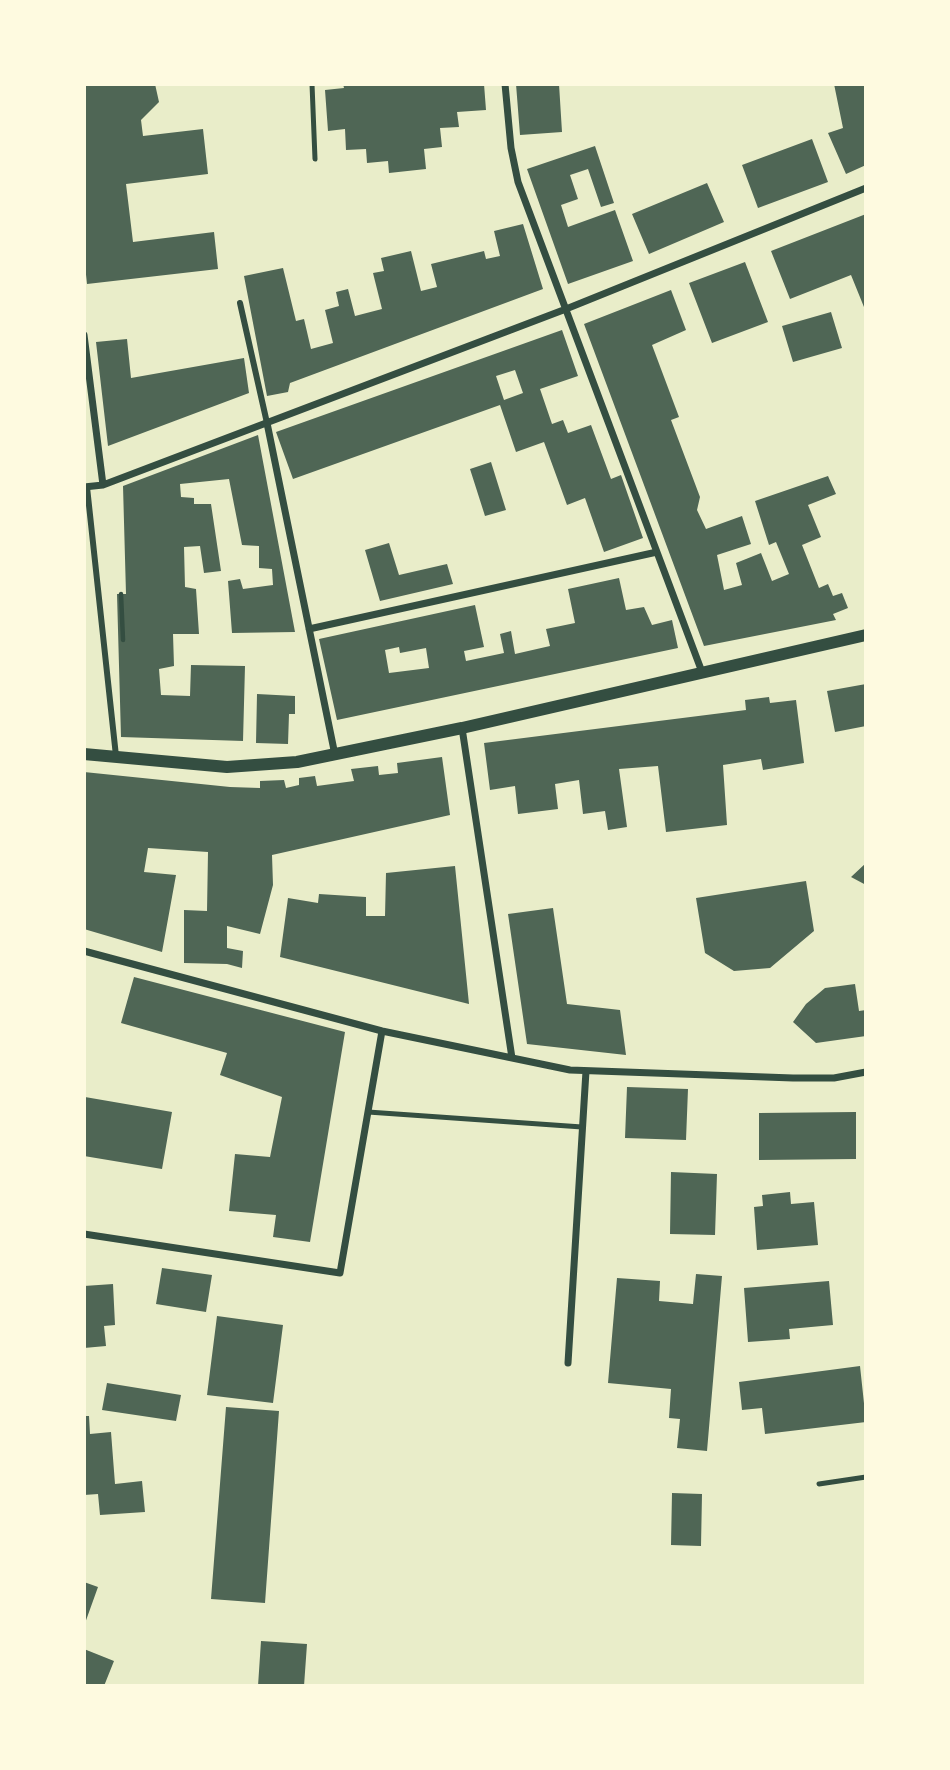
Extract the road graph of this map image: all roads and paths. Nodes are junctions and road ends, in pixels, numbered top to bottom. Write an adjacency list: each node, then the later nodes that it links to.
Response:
1 (312, 84): 3 (lane)
2 (505, 84): 6 (street)
3 (316, 159)
4 (866, 188): 6 (street)
5 (240, 303): 8 (street)
6 (566, 309): 8 (street); 11 (street)
7 (84, 335): 9 (street)
8 (267, 423): 9 (street); 12 (street)
9 (103, 485): 10 (street)
10 (86, 487): 18 (street)
11 (657, 552): 12 (street); 14 (street)
12 (309, 629): 17 (street)
13 (866, 635): 14 (street)
14 (702, 672): 15 (street)
15 (462, 728): 17 (street); 21 (street)
16 (84, 754): 18 (street)
17 (335, 756): 18 (street)
18 (116, 758)
19 (84, 951): 20 (street)
20 (382, 1031): 21 (street); 24 (street)
21 (512, 1058): 22 (street)
22 (586, 1071): 23 (street); 25 (street)
23 (866, 1072)
24 (368, 1112): 25 (lane); 26 (street)
25 (582, 1127): 27 (street)
26 (84, 1234)
27 (568, 1363)
28 (866, 1476): 29 (lane)
29 (819, 1484)

